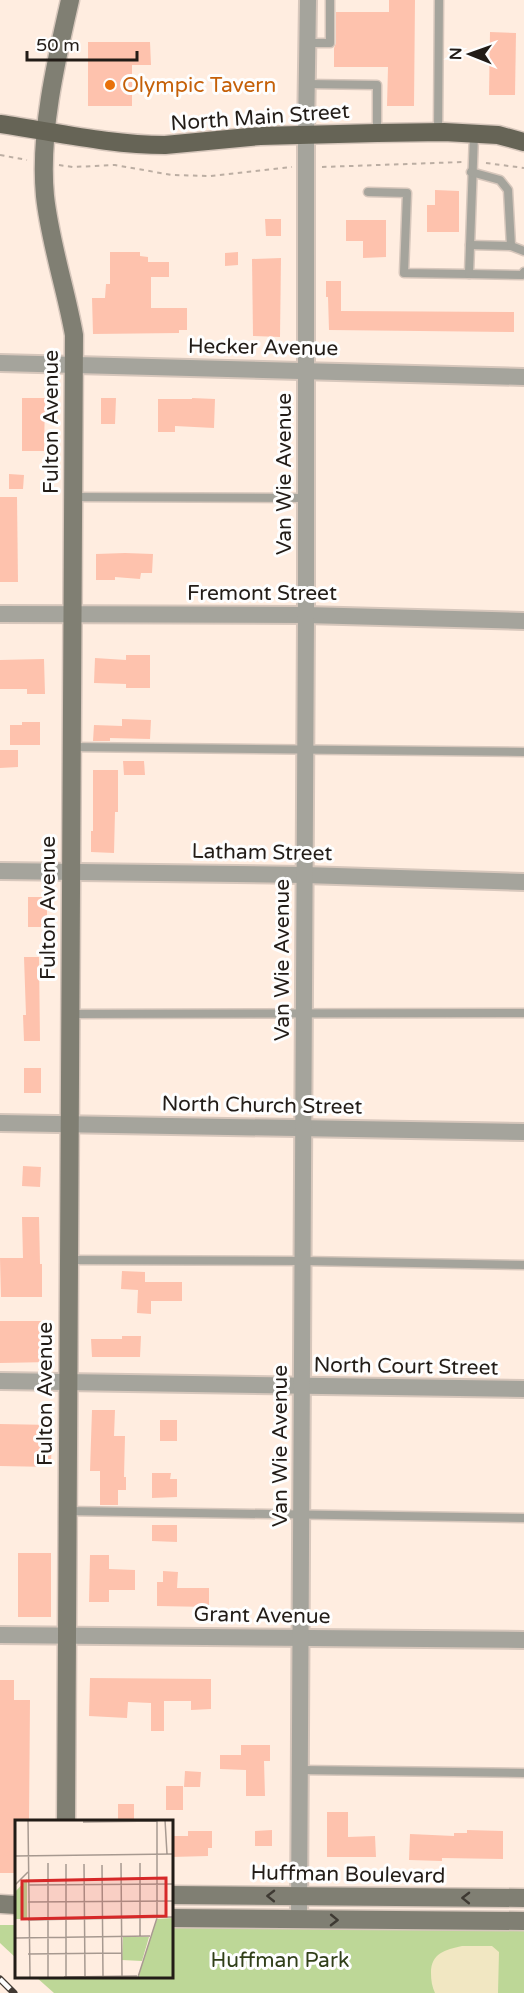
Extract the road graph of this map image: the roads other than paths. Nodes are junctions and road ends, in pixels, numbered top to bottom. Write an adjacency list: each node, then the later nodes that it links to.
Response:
1 (70, 0): 8 (street, Fulton Avenue)
2 (308, 0): 5 (street, Van Wie Avenue)
3 (330, 0): 5 (lane)
4 (439, 0): 10 (lane)
5 (308, 43): 6 (street, Van Wie Avenue)
6 (307, 84): 9 (lane); 11 (street, Van Wie Avenue)
7 (0, 124): 8 (main road, North Main Street)
8 (47, 131): 11 (main road, North Main Street); 22 (street, Fulton Avenue)
9 (377, 133): 10 (main road, North Main Street); 11 (main road, North Main Street)
10 (438, 133): 12 (main road, North Main Street)
11 (306, 134): 23 (street, Van Wie Avenue)
12 (474, 134): 13 (main road, North Main Street); 14 (lane)
13 (524, 142)
14 (471, 172): 16 (lane); 17 (lane)
15 (368, 192): 20 (lane)
16 (470, 245): 17 (lane); 20 (lane)
17 (511, 246): 18 (lane)
18 (524, 250)
19 (524, 272): 20 (lane)
20 (469, 274)
21 (0, 363): 22 (street, Hecker Avenue)
22 (73, 365): 23 (street, Hecker Avenue); 25 (street, Fulton Avenue)
23 (307, 371): 24 (street, Hecker Avenue); 26 (street, Van Wie Avenue)
24 (524, 377)
25 (73, 497): 26 (lane); 28 (street, Fulton Avenue)
26 (307, 498): 29 (street, Van Wie Avenue)
27 (0, 614): 28 (street, Fremont Street)
28 (72, 615): 29 (street, Fremont Street); 31 (street, Fulton Avenue)
29 (306, 615): 30 (street, Fremont Street); 32 (street, Van Wie Avenue)
30 (524, 621)
31 (71, 747): 32 (lane); 34 (street, Fulton Avenue)
32 (306, 750): 33 (lane); 36 (street, Van Wie Avenue)
33 (524, 753)
34 (71, 871): 35 (street, Latham Street); 36 (street, Latham Street); 39 (street, Fulton Avenue)
35 (0, 872)
36 (305, 875): 37 (street, Latham Street); 40 (street, Van Wie Avenue)
37 (524, 882)
38 (524, 1013): 40 (lane)
39 (70, 1014): 40 (lane); 42 (street, Fulton Avenue)
40 (304, 1014): 43 (street, Van Wie Avenue)
41 (0, 1123): 42 (street, North Church Street)
42 (69, 1124): 43 (street, North Church Street); 45 (street, Fulton Avenue)
43 (304, 1128): 44 (street, North Church Street); 46 (street, Van Wie Avenue)
44 (524, 1132)
45 (68, 1260): 46 (lane); 49 (street, Fulton Avenue)
46 (304, 1261): 47 (lane); 50 (street, Van Wie Avenue)
47 (524, 1264)
48 (0, 1382): 49 (street, North Court Street)
49 (68, 1382): 50 (street, North Court Street); 52 (street, Fulton Avenue)
50 (303, 1387): 51 (street, North Court Street); 53 (street, Van Wie Avenue)
51 (524, 1389)
52 (67, 1511): 53 (lane); 56 (street, Fulton Avenue)
53 (302, 1515): 54 (lane); 57 (street, Van Wie Avenue)
54 (524, 1518)
55 (0, 1635): 56 (street, Grant Avenue)
56 (66, 1636): 57 (street, Grant Avenue); 61 (street, Fulton Avenue)
57 (302, 1638): 58 (street, Grant Avenue); 59 (street, Van Wie Avenue)
58 (524, 1640)
59 (301, 1770): 60 (lane); 63 (street, Van Wie Avenue)
60 (524, 1773)
61 (66, 1820)
62 (172, 1895): 63 (street, Huffman Boulevard, one-way to 62)
63 (299, 1896): 64 (street, Huffman Boulevard, one-way to 63); 68 (street, Van Wie Avenue)
64 (524, 1898)
65 (0, 1904): 66 (street)
66 (15, 1905)
67 (172, 1918): 68 (street)
68 (299, 1919): 69 (street, one-way to 69)
69 (524, 1922)

